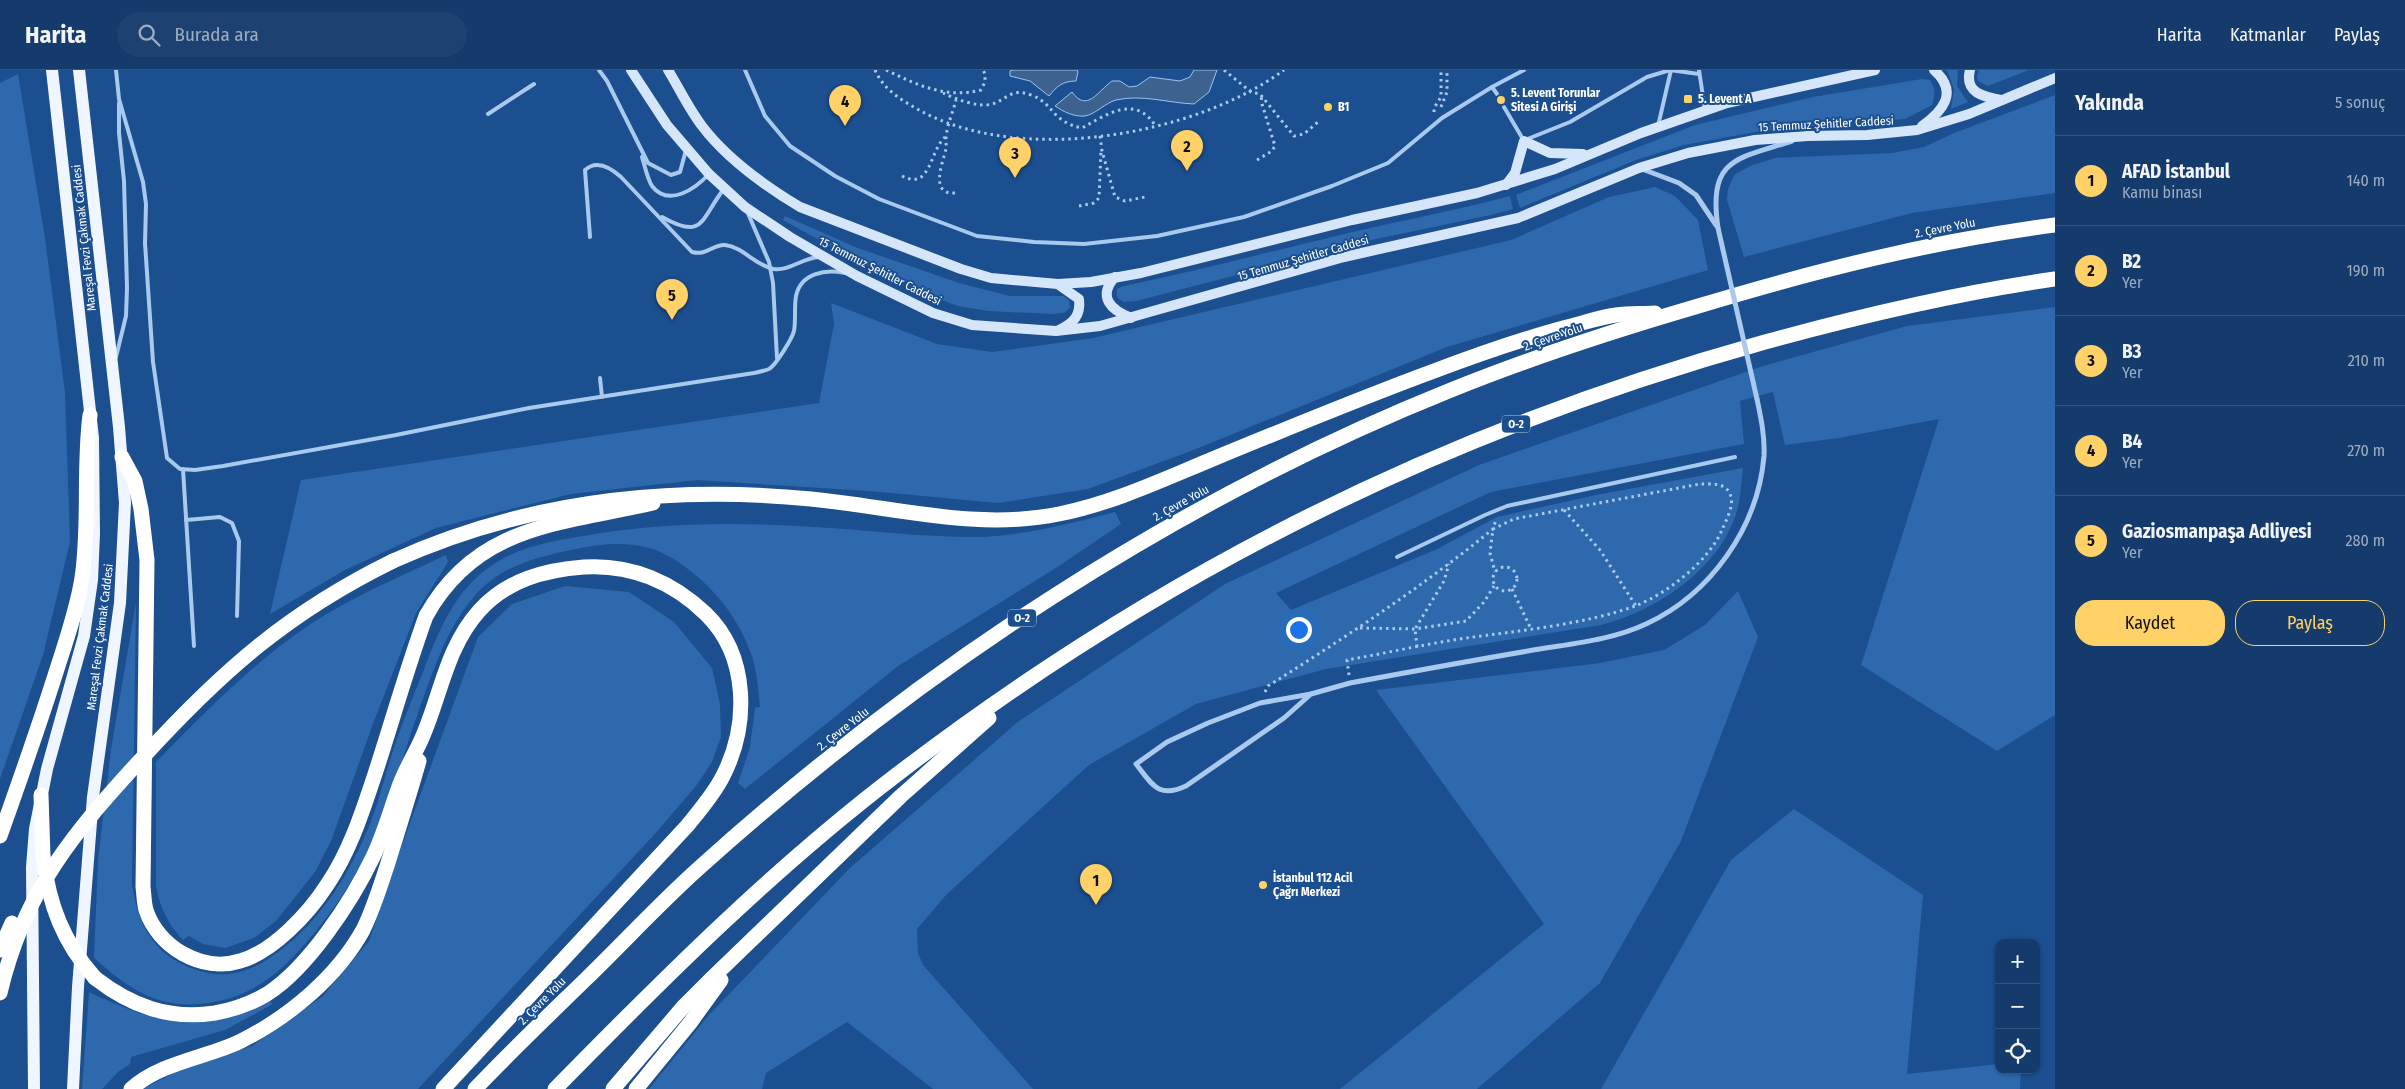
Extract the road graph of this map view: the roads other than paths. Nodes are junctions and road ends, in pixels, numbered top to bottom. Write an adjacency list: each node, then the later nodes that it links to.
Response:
1 (52, 70): 52 (main road, Mareşal Fevzi Çakmak Caddesi)
2 (78, 70): 49 (main road, Mareşal Fevzi Çakmak Caddesi)
3 (116, 70): 18 (lane)
4 (599, 70): 27 (lane)
5 (632, 70): 28 (main road, 15 Temmuz Şehitler Caddesi)
6 (668, 70): 44 (main road, 15 Temmuz Şehitler Caddesi)
7 (745, 70): 16 (lane)
8 (1524, 70): 16 (lane)
9 (1671, 70): 13 (lane); 23 (lane); 26 (lane)
10 (1875, 70): 21 (main road, 15 Temmuz Şehitler Caddesi)
11 (1934, 70): 24 (main road)
12 (1970, 70): 19 (main road)
13 (1699, 72): 21 (lane)
14 (2055, 78): 19 (main road, 15 Temmuz Şehitler Caddesi)
15 (534, 84): 22 (lane)
16 (1492, 87): 17 (lane)
17 (1497, 94)
18 (119, 99): 49 (lane); 55 (lane)
19 (2001, 100): 24 (main road, 15 Temmuz Şehitler Caddesi)
20 (1504, 107): 26 (lane)
21 (1705, 110): 23 (main road, 15 Temmuz Şehitler Caddesi)
22 (488, 114)
23 (1658, 127): 29 (main road, 15 Temmuz Şehitler Caddesi)
24 (1917, 130): 25 (main road, 15 Temmuz Şehitler Caddesi)
25 (1808, 136): 30 (main road, 15 Temmuz Şehitler Caddesi); 37 (street)
26 (1524, 141): 29 (main road); 32 (main road)
27 (640, 150): 28 (lane); 31 (lane)
28 (686, 150): 31 (main road, 15 Temmuz Şehitler Caddesi)
29 (1592, 154): 32 (main road, 15 Temmuz Şehitler Caddesi)
30 (1639, 168): 37 (street); 46 (main road, 15 Temmuz Şehitler Caddesi)
31 (709, 174): 33 (main road, 15 Temmuz Şehitler Caddesi)
32 (1506, 185): 42 (main road, 15 Temmuz Şehitler Caddesi)
33 (725, 188): 34 (main road, 15 Temmuz Şehitler Caddesi); 35 (lane)
34 (745, 207): 39 (main road, 15 Temmuz Şehitler Caddesi); 40 (lane)
35 (659, 215): 38 (lane); 40 (lane)
36 (2055, 225): 45 (highway, 2. Çevre Yolu / O-2)
37 (1718, 228): 62 (street, bridge)
38 (590, 237)
39 (824, 257): 40 (lane); 41 (main road, 15 Temmuz Şehitler Caddesi)
40 (770, 268): 48 (lane)
41 (857, 276): 47 (main road, 15 Temmuz Şehitler Caddesi); 48 (lane)
42 (1115, 277): 44 (main road, 15 Temmuz Şehitler Caddesi); 46 (main road)
43 (2055, 279): 61 (highway, O-2)
44 (1058, 284): 47 (main road)
45 (1674, 313): 56 (highway); 74 (highway, 2. Çevre Yolu / O-2)
46 (1131, 318): 47 (main road, 15 Temmuz Şehitler Caddesi)
47 (1056, 331)
48 (777, 358): 51 (lane)
49 (112, 368): 53 (main road, Mareşal Fevzi Çakmak Caddesi)
50 (600, 378): 51 (lane)
51 (602, 397): 55 (lane)
52 (90, 415): 64 (main road, Mareşal Fevzi Çakmak Caddesi); 66 (highway)
53 (122, 457): 56 (highway); 71 (main road, Mareşal Fevzi Çakmak Caddesi)
54 (1735, 457): 58 (lane)
55 (183, 469): 57 (lane)
56 (696, 494): 65 (highway, bridge)
57 (186, 520): 59 (lane); 60 (lane)
58 (1397, 557)
59 (237, 616)
60 (194, 646)
61 (1022, 683): 68 (highway); 75 (highway, O-2)
62 (1311, 694): 62 (street)
63 (422, 738): 64 (highway, bridge); 72 (highway); 73 (highway)
64 (42, 795): 70 (main road, Mareşal Fevzi Çakmak Caddesi)
65 (86, 820): 67 (highway, bridge); 69 (highway, bridge)
66 (0, 836)
67 (0, 950)
68 (740, 952): 76 (highway); 77 (highway)
69 (0, 994)
70 (34, 1089)
71 (73, 1089)
72 (131, 1089)
73 (443, 1089)
74 (475, 1089)
75 (555, 1089)
76 (613, 1089)
77 (636, 1089)

